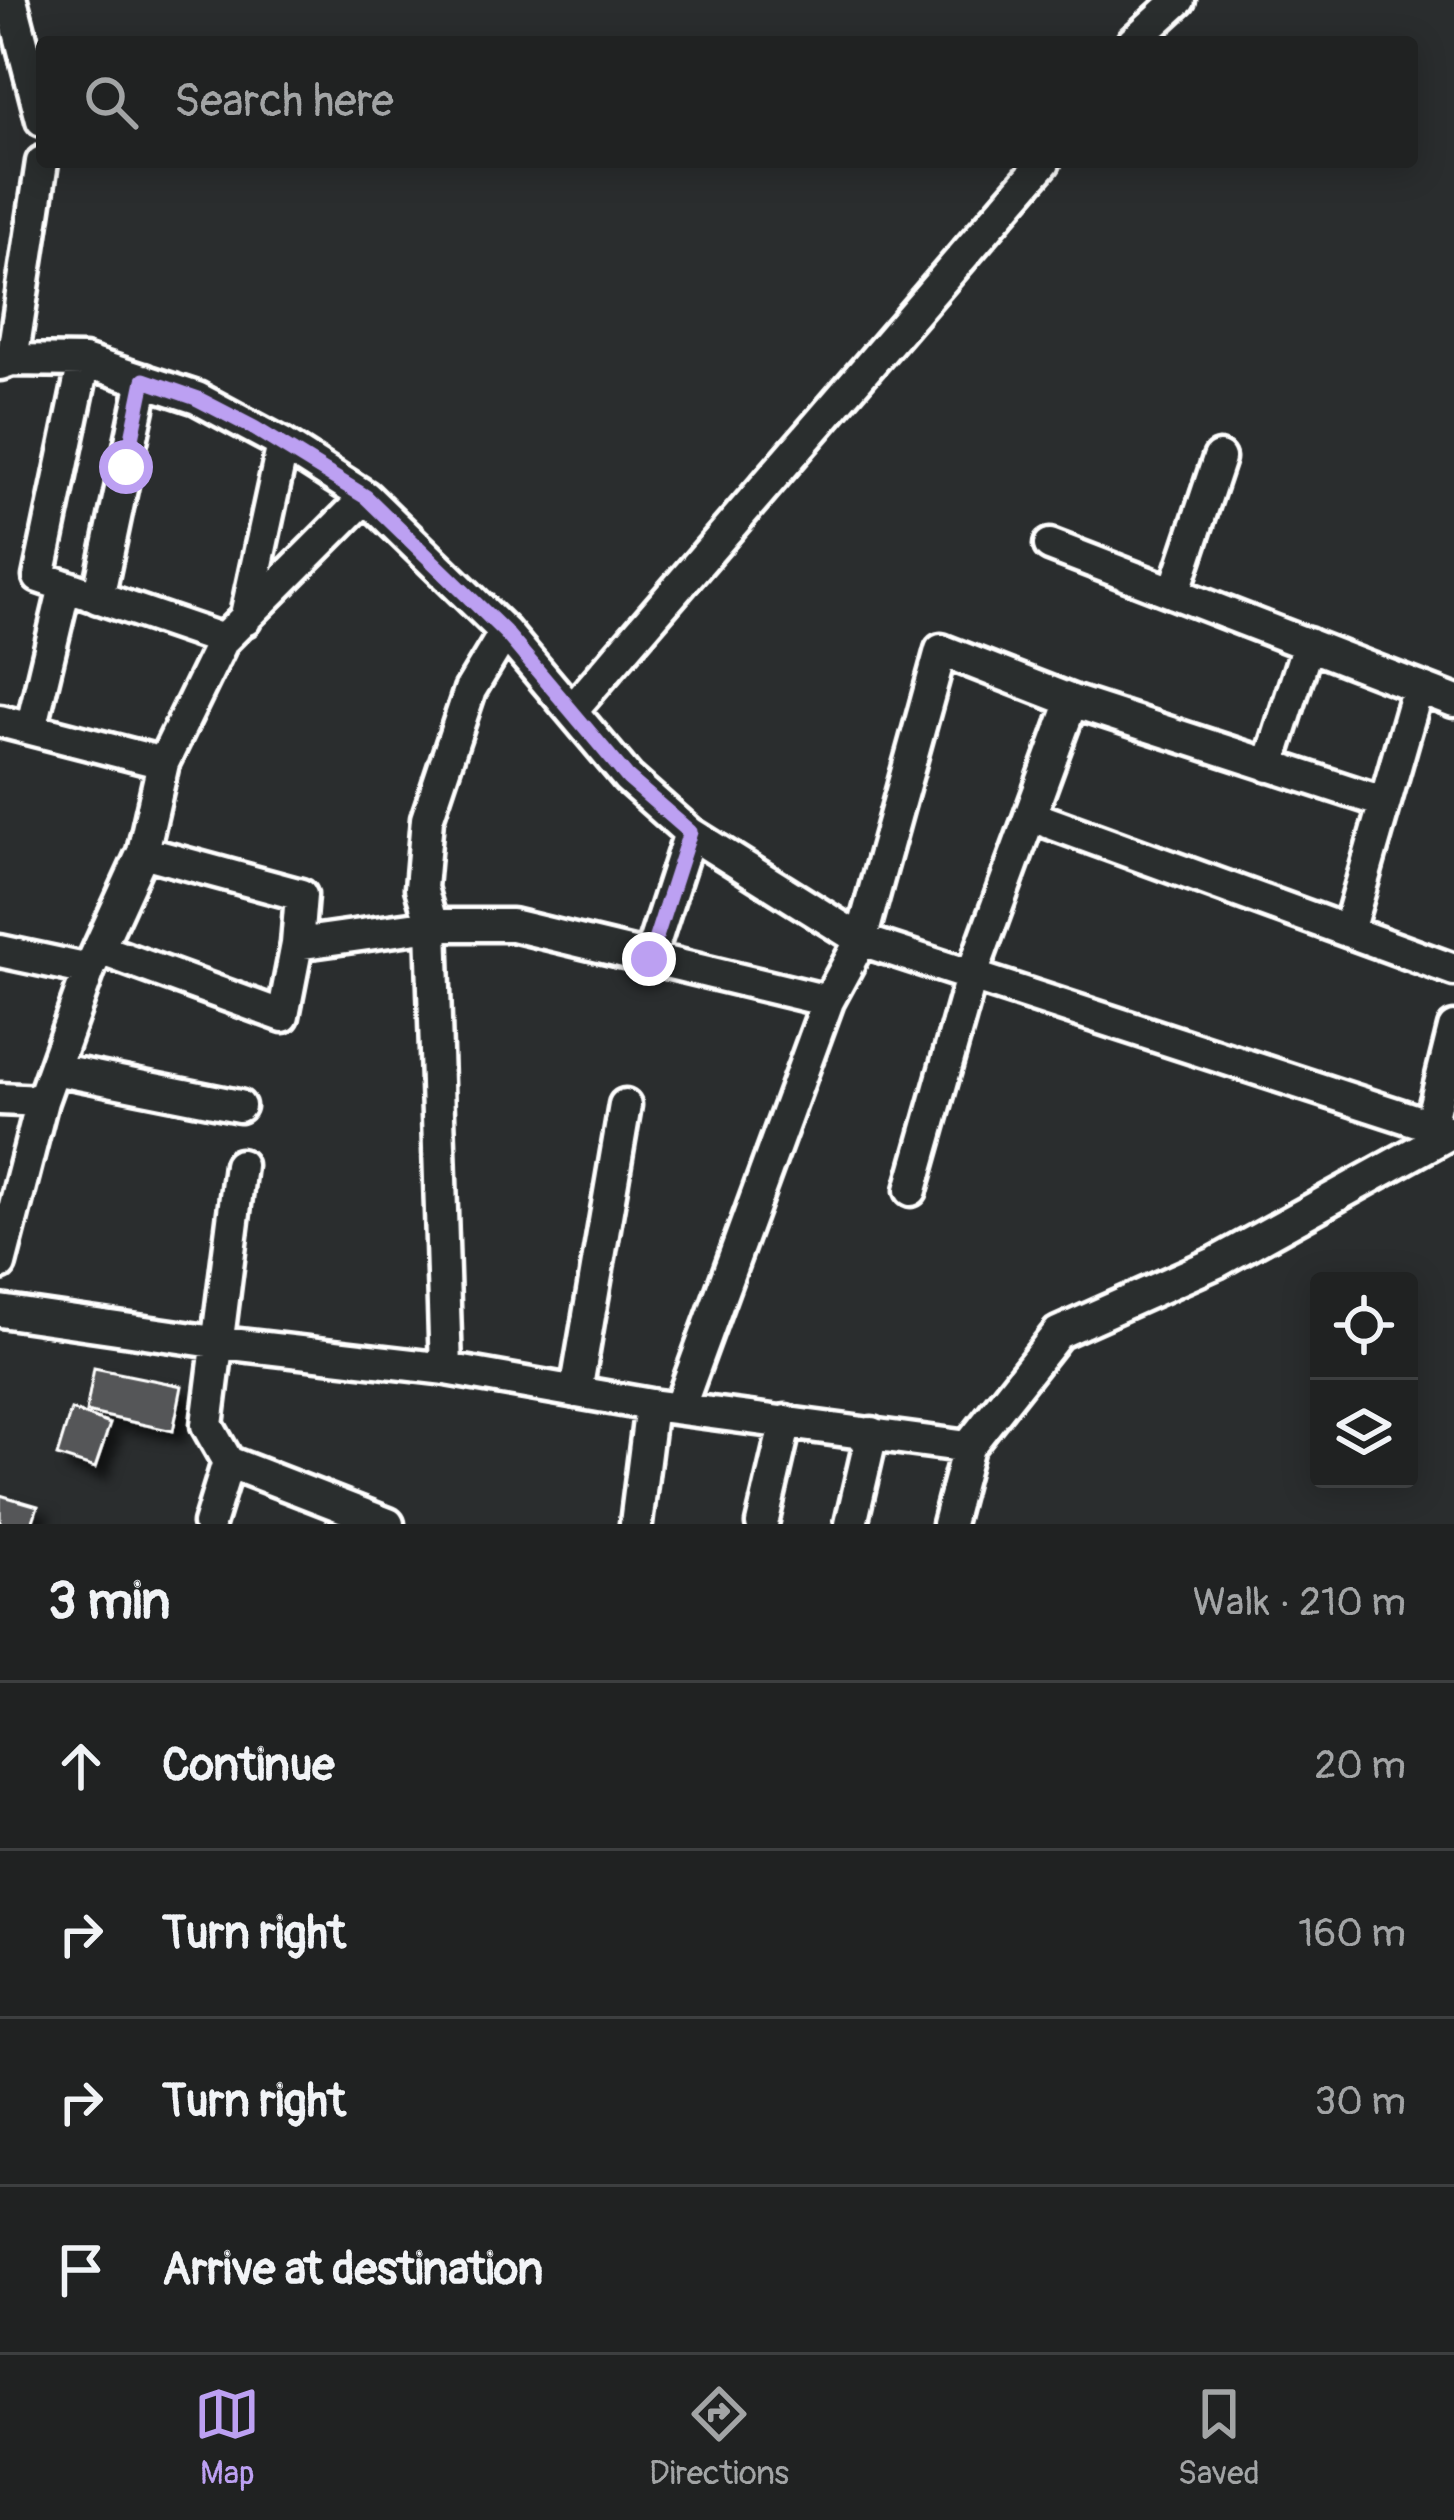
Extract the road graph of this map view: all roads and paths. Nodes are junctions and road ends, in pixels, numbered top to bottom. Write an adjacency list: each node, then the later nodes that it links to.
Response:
1 (10, 0): 4 (street)
2 (1179, 0): 3 (street)
3 (1139, 36)
4 (36, 98)
5 (41, 168): 8 (street)
6 (1039, 168): 23 (street)
7 (84, 361): 8 (street); 9 (street); 14 (street)
8 (6, 362)
9 (144, 380): 10 (street); 16 (street)
10 (283, 444): 12 (street); 17 (street)
11 (1219, 458): 15 (street)
12 (366, 497): 17 (street); 18 (street)
13 (1050, 545): 15 (street)
14 (65, 586): 16 (street); 25 (street)
15 (1174, 593): 19 (street)
16 (98, 598): 17 (street)
17 (234, 630): 26 (street)
18 (505, 632): 23 (street); 32 (street)
19 (1308, 644): 20 (street); 27 (street)
20 (1418, 687): 21 (street); 28 (street)
21 (1454, 700)
22 (1072, 701): 27 (street); 29 (street); 34 (street)
23 (573, 709): 30 (street)
24 (0, 721): 25 (street)
25 (31, 729): 26 (street)
26 (163, 763): 31 (street)
27 (1269, 766): 28 (street)
28 (1383, 802): 33 (street)
29 (1031, 816): 33 (street); 40 (street)
30 (690, 832): 34 (street); 38 (street)
31 (143, 852): 35 (street); 37 (street)
32 (432, 925): 35 (street); 38 (street); 54 (street)
33 (1348, 931): 39 (street)
34 (861, 940): 40 (street); 41 (street)
35 (297, 944): 37 (street)
36 (0, 951): 37 (street)
37 (94, 959): 43 (street)
38 (649, 959): 41 (street)
39 (1454, 970)
40 (971, 977): 48 (street); 50 (street)
41 (828, 1001): 56 (street)
42 (1454, 1028): 48 (street)
43 (54, 1070): 45 (street); 47 (street)
44 (0, 1099): 45 (street)
45 (42, 1101): 51 (street)
46 (625, 1105): 55 (street)
47 (239, 1106)
48 (1448, 1130): 59 (street)
49 (240, 1166): 53 (street)
50 (911, 1190)
51 (0, 1264)
52 (0, 1310): 53 (street)
53 (214, 1342): 54 (street); 60 (street)
54 (446, 1369): 55 (street)
55 (577, 1392): 56 (street)
56 (666, 1406): 57 (street); 63 (street)
57 (785, 1421): 58 (street); 64 (street)
58 (872, 1433): 59 (street); 65 (street)
59 (968, 1448): 66 (street)
60 (228, 1462): 61 (street); 62 (street)
61 (209, 1524)
62 (388, 1524)
63 (636, 1524)
64 (762, 1524)
65 (851, 1524)
66 (948, 1524)

